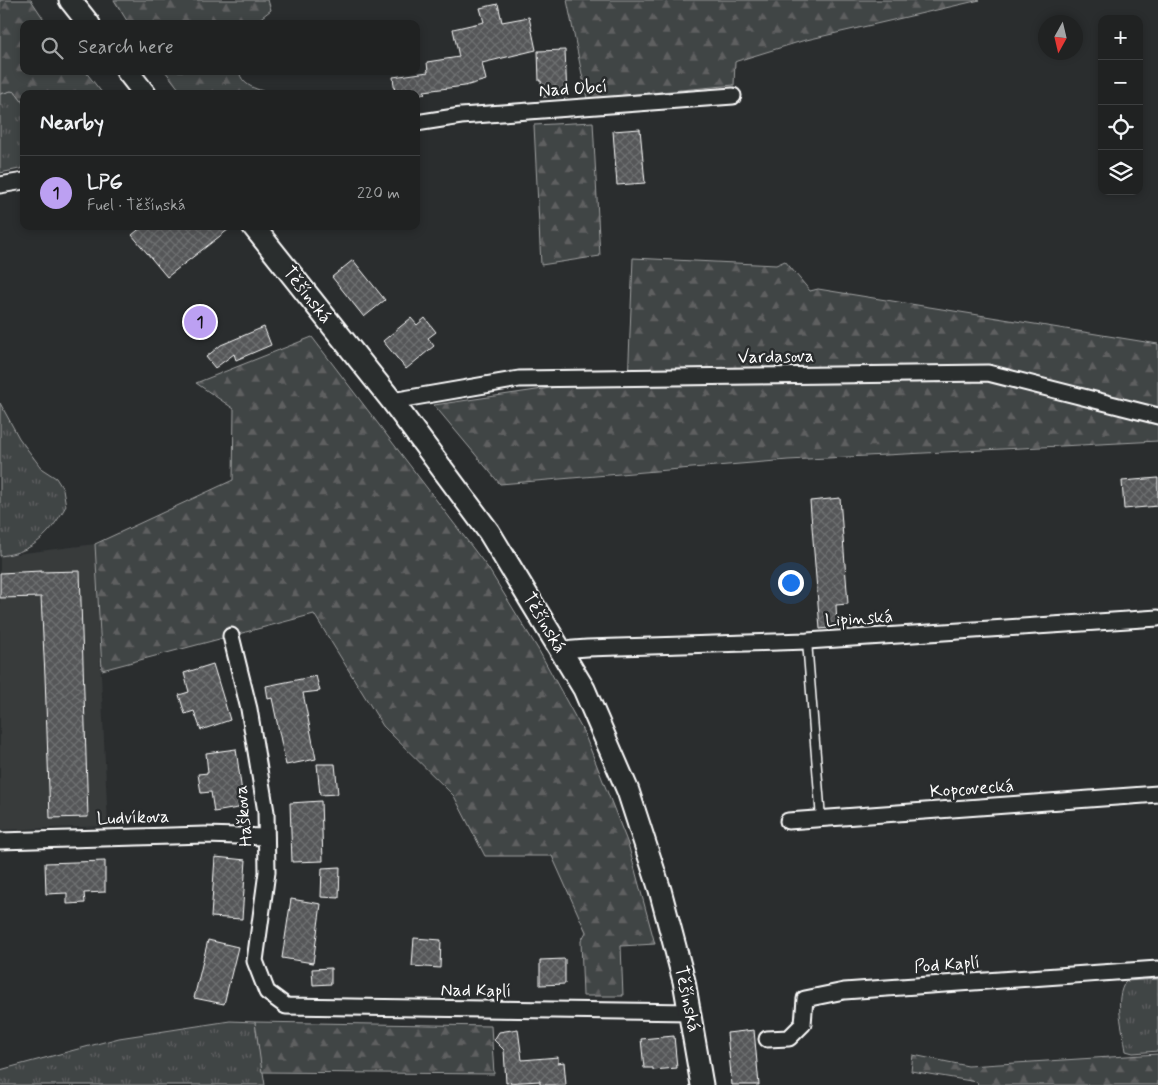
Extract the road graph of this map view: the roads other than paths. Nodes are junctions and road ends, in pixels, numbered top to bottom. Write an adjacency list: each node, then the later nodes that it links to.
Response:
1 (70, 0): 2 (main road)
2 (86, 20)
3 (130, 75): 4 (main road)
4 (142, 90)
5 (733, 96): 6 (street, Nad Obcí)
6 (420, 122)
7 (20, 182): 8 (street)
8 (0, 185)
9 (256, 230): 10 (main road, Těšínská)
10 (392, 401): 11 (street, Vardasova); 15 (main road, Těšínská)
11 (1158, 416)
12 (1158, 618): 14 (street, Lipinská)
13 (231, 636): 19 (street, Haškova)
14 (807, 641): 15 (street, Lipinská); 17 (lane)
15 (561, 650): 23 (main road, Těšínská)
16 (1158, 794): 17 (street, Kopcovecká)
17 (821, 819): 18 (street, Kopcovecká)
18 (788, 821)
19 (266, 837): 20 (street, Ludvíkova); 22 (street, Haškova)
20 (0, 841)
21 (1158, 969): 24 (street, Pod Kaplí)
22 (267, 992): 23 (street, Nad Kaplí)
23 (690, 1012): 25 (main road, Těšínská)
24 (768, 1039)
25 (702, 1085)

